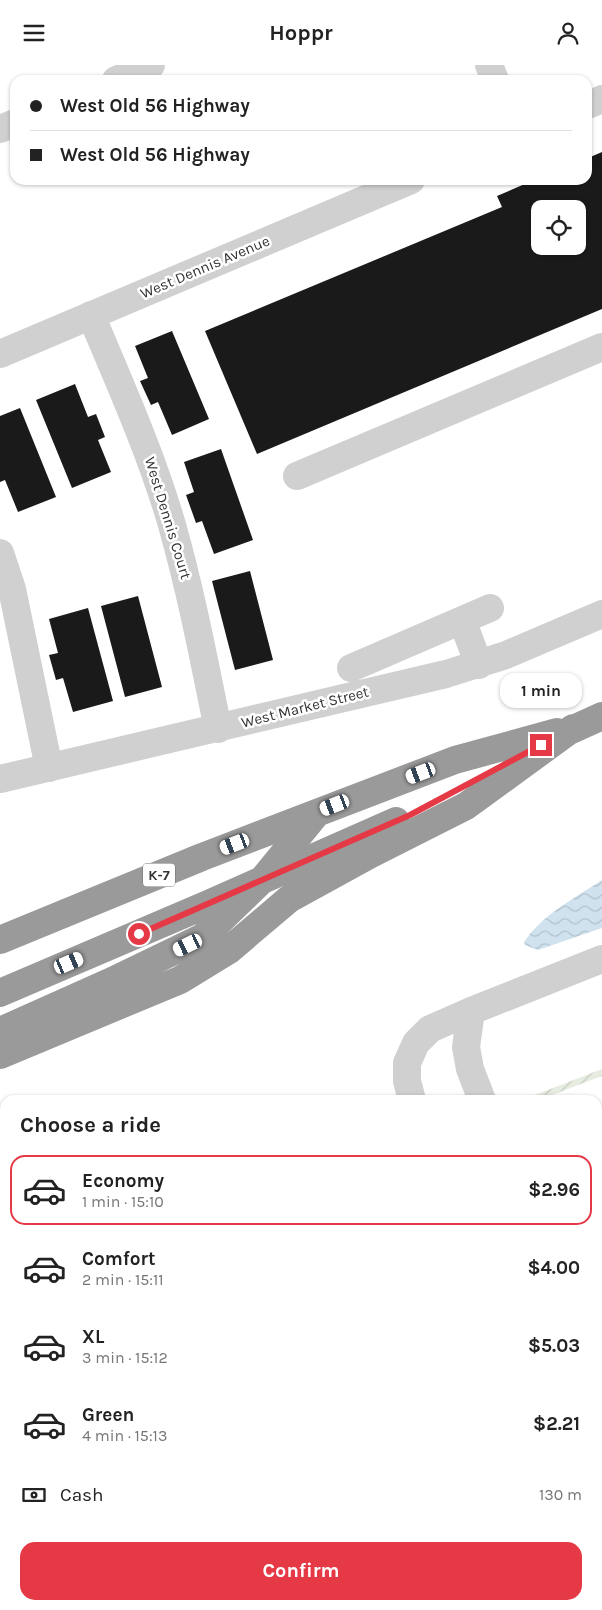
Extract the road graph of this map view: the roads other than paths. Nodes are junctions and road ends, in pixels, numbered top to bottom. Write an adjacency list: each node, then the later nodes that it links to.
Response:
1 (151, 65): 2 (street)
2 (128, 75)
3 (399, 185): 4 (street, West Dennis Avenue)
4 (91, 315): 6 (street, West Dennis Avenue); 16 (street, West Dennis Court)
5 (602, 347): 7 (street)
6 (0, 354)
7 (297, 476)
8 (0, 553): 17 (street)
9 (490, 609): 11 (street)
10 (602, 614): 12 (street, West Market Street)
11 (462, 620): 12 (street); 13 (street)
12 (479, 665): 16 (street, West Market Street)
13 (351, 668)
14 (602, 715): 15 (highway, K-7)
15 (573, 728): 19 (highway, K-7); 20 (highway, K-7); 26 (highway)
16 (218, 729): 17 (street, West Market Street)
17 (49, 768): 18 (street, West Market Street)
18 (0, 779)
19 (318, 812): 20 (highway); 21 (highway, K-7)
20 (263, 879): 23 (highway, K-7); 25 (highway)
21 (6, 935)
22 (602, 959): 24 (street)
23 (0, 993)
24 (471, 1011): 27 (street); 28 (street)
25 (0, 1031)
26 (0, 1055)
27 (411, 1095)
28 (480, 1095)

